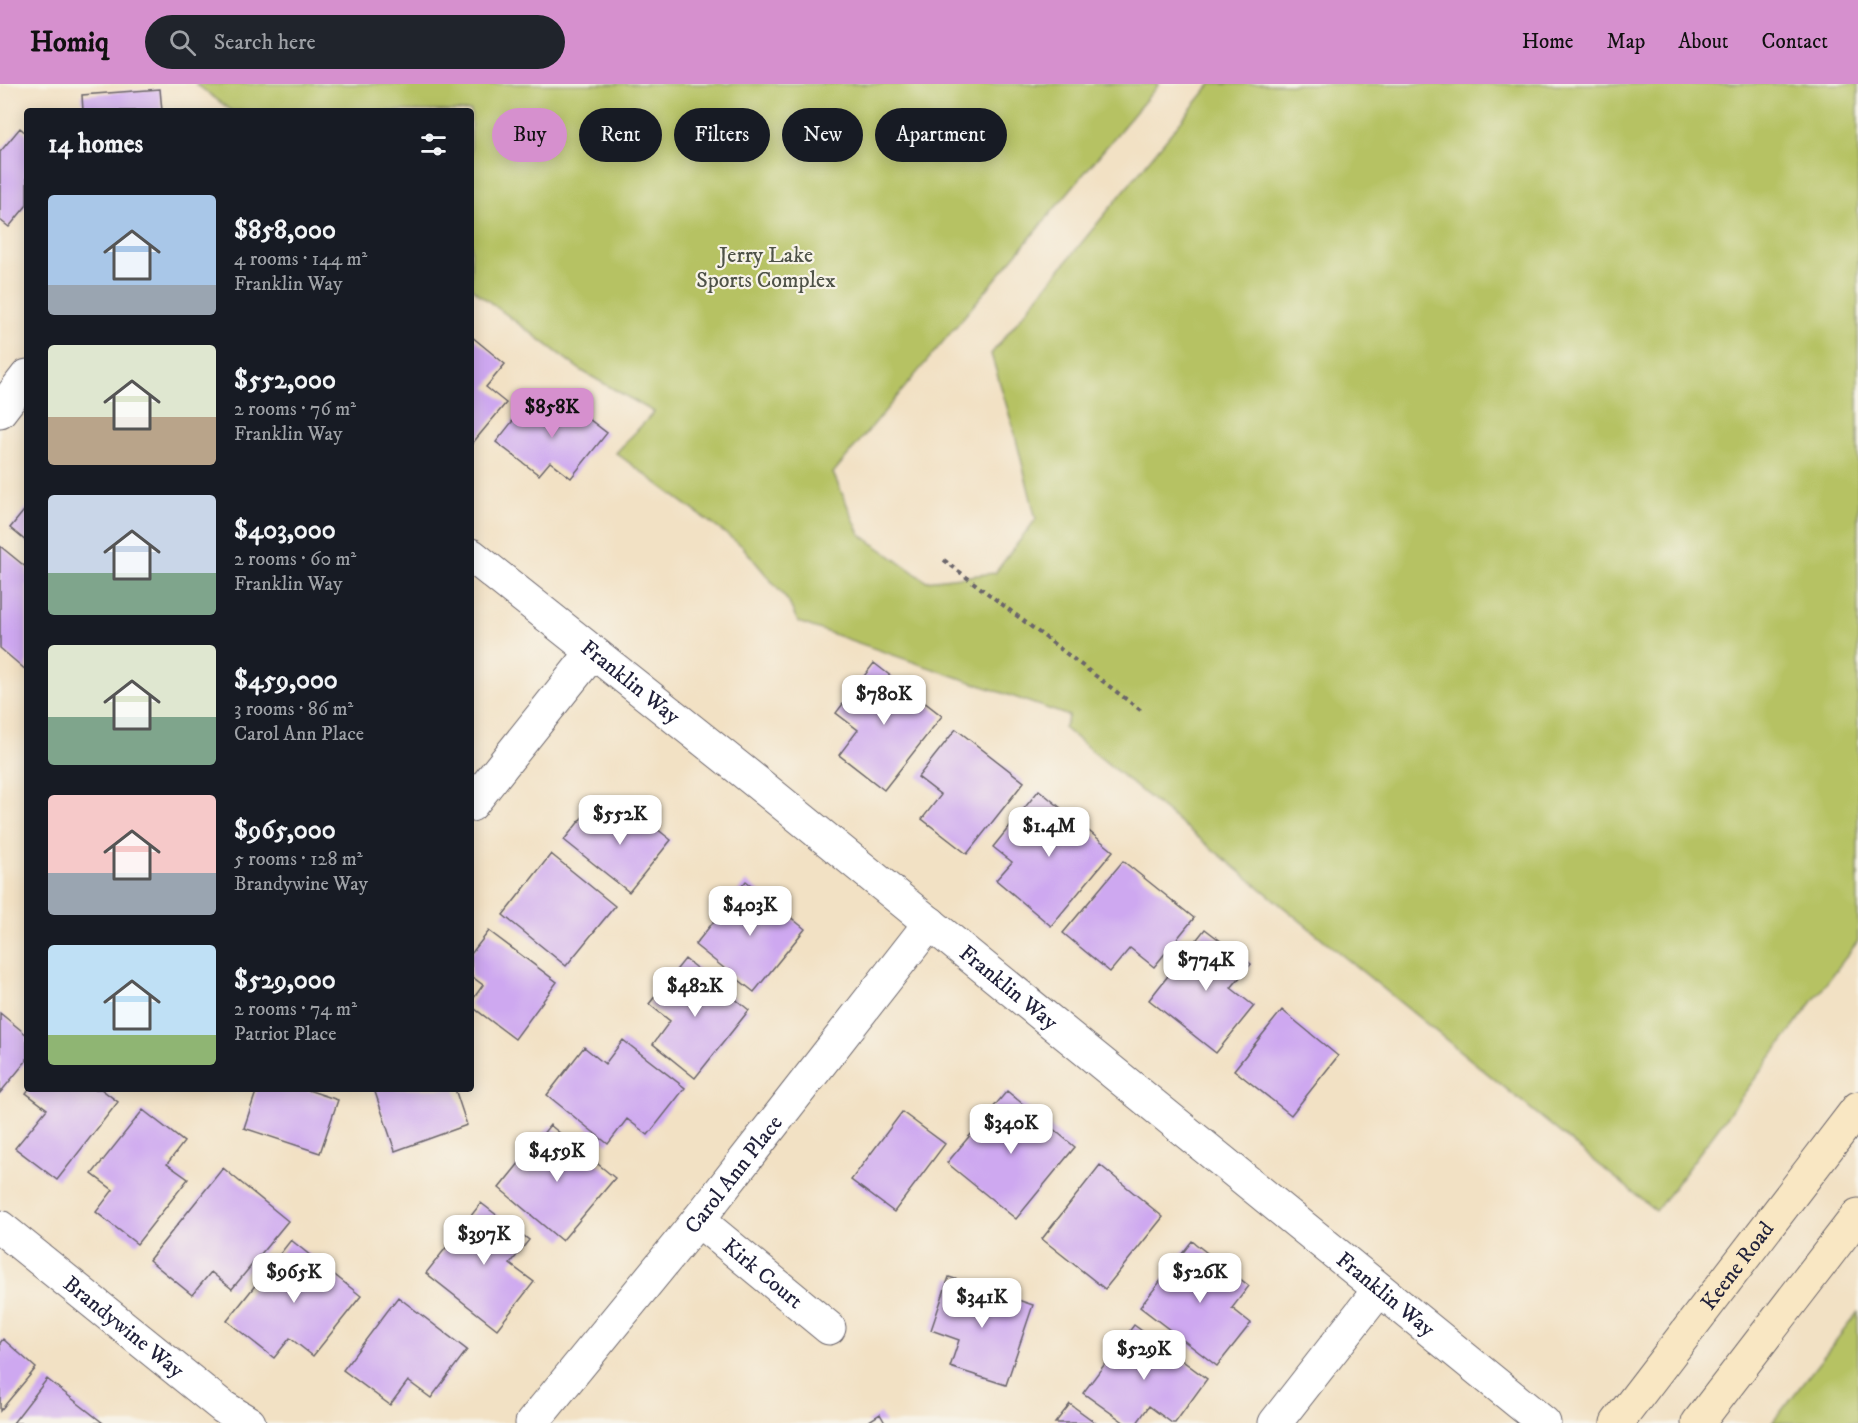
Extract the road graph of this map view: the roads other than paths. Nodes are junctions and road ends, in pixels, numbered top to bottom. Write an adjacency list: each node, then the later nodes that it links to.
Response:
1 (24, 380): 2 (street)
2 (0, 411)
3 (474, 557): 4 (street, Franklin Way)
4 (592, 653): 5 (street); 6 (street, Franklin Way)
5 (474, 801)
6 (930, 923): 9 (street, Carol Ann Place); 11 (street, Franklin Way)
7 (1858, 1108): 17 (main road, Keene Road)
8 (1858, 1215): 18 (main road)
9 (698, 1220): 12 (street, Kirk Court); 14 (street, Carol Ann Place)
10 (0, 1227): 13 (street, Brandywine Way)
11 (1379, 1290): 15 (street); 16 (street, Franklin Way)
12 (829, 1328)
13 (249, 1423)
14 (532, 1423)
15 (1275, 1423)
16 (1544, 1423)
17 (1617, 1423)
18 (1698, 1423)

